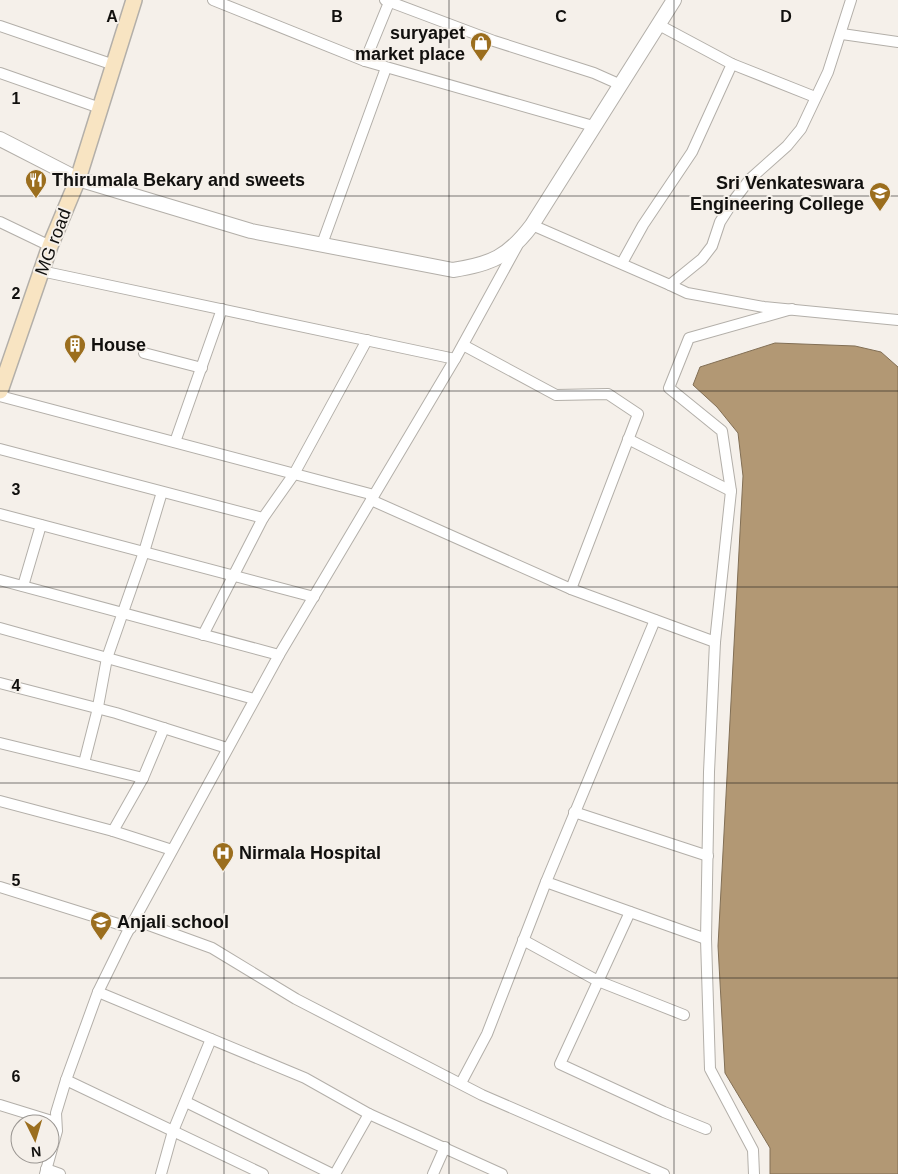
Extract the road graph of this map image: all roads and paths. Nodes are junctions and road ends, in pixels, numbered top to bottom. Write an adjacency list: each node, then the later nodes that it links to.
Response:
1 (134, 0): 12 (main road, MG road)
2 (213, 0): 10 (street)
3 (388, 0): 10 (street); 15 (street)
4 (674, 0): 6 (street)
5 (851, 0): 8 (street)
6 (659, 24): 11 (street); 15 (street)
7 (0, 26): 12 (street)
8 (842, 34): 9 (street); 16 (street)
9 (898, 42)
10 (365, 61): 13 (street)
11 (732, 64): 16 (street); 26 (street)
12 (114, 65): 17 (main road, MG road)
13 (386, 68): 18 (street); 23 (street)
14 (0, 73): 17 (street)
15 (620, 85): 18 (street)
16 (815, 97): 28 (street)
17 (100, 108): 20 (main road, MG road)
18 (593, 126): 22 (street)
19 (0, 139): 20 (street)
20 (78, 179): 23 (street); 25 (main road, MG road)
21 (0, 222): 25 (street)
22 (532, 226): 24 (street); 26 (street)
23 (322, 244): 24 (street)
24 (517, 245): 33 (street)
25 (50, 246): 27 (main road, MG road)
26 (622, 263): 28 (street)
27 (41, 272): 29 (street); 36 (main road, MG road)
28 (670, 285): 30 (street)
29 (222, 309): 32 (street); 37 (street)
30 (792, 309): 31 (street); 44 (street)
31 (898, 320)
32 (367, 340): 35 (street); 43 (street)
33 (463, 345): 35 (street); 40 (street)
34 (144, 353): 37 (street)
35 (455, 359): 46 (street)
36 (3, 366): 38 (main road, MG road)
37 (202, 368): 41 (street)
38 (0, 391)
39 (0, 396): 41 (street)
40 (628, 439): 44 (street); 54 (street)
41 (175, 442): 43 (street)
42 (0, 449): 45 (street)
43 (294, 474): 46 (street); 48 (street)
44 (731, 491): 60 (street)
45 (162, 492): 48 (street); 50 (street)
46 (372, 497): 54 (street); 55 (street)
47 (0, 514): 49 (street)
48 (263, 518): 51 (street)
49 (41, 525): 50 (street); 53 (street)
50 (144, 552): 51 (street); 56 (street)
51 (234, 576): 55 (street); 59 (street)
52 (0, 580): 53 (street)
53 (23, 586): 56 (street)
54 (571, 589): 57 (street)
55 (314, 597): 61 (street)
56 (121, 613): 59 (street); 62 (street)
57 (655, 620): 60 (street); 72 (street)
58 (0, 628): 62 (street)
59 (202, 635): 61 (street)
60 (715, 642): 75 (street)
61 (279, 655): 64 (street)
62 (107, 658): 64 (street); 65 (street)
63 (0, 683): 65 (street)
64 (254, 700): 68 (street)
65 (98, 708): 66 (street); 69 (street)
66 (164, 728): 68 (street); 70 (street)
67 (0, 743): 69 (street)
68 (227, 748): 74 (street)
69 (84, 764): 70 (street)
70 (143, 778): 73 (street)
71 (0, 800): 73 (street)
72 (574, 812): 75 (street); 76 (street)
73 (113, 831): 74 (street)
74 (172, 850): 79 (street)
75 (708, 856): 80 (street)
76 (546, 882): 78 (street); 81 (street)
77 (0, 887): 79 (street)
78 (630, 912): 80 (street); 82 (street)
79 (133, 924): 83 (street); 87 (street)
80 (706, 939): 104 (street)
81 (523, 940): 82 (street); 87 (street)
82 (598, 981): 84 (street); 93 (street)
83 (98, 992): 85 (street); 86 (street)
84 (684, 1015)
85 (211, 1039): 88 (street); 92 (street)
86 (66, 1080): 91 (street); 94 (street)
87 (461, 1083): 103 (street)
88 (186, 1102): 94 (street); 100 (street)
89 (0, 1105): 90 (street)
90 (29, 1114)
91 (57, 1114)
92 (369, 1114): 95 (street); 100 (street)
93 (706, 1129)
94 (173, 1131): 98 (street); 99 (street)
95 (445, 1147): 101 (street); 102 (street)
96 (46, 1171): 97 (street)
97 (60, 1174)
98 (161, 1174)
99 (263, 1174)
100 (334, 1174)
101 (433, 1174)
102 (502, 1174)
103 (664, 1174)
104 (754, 1174)

